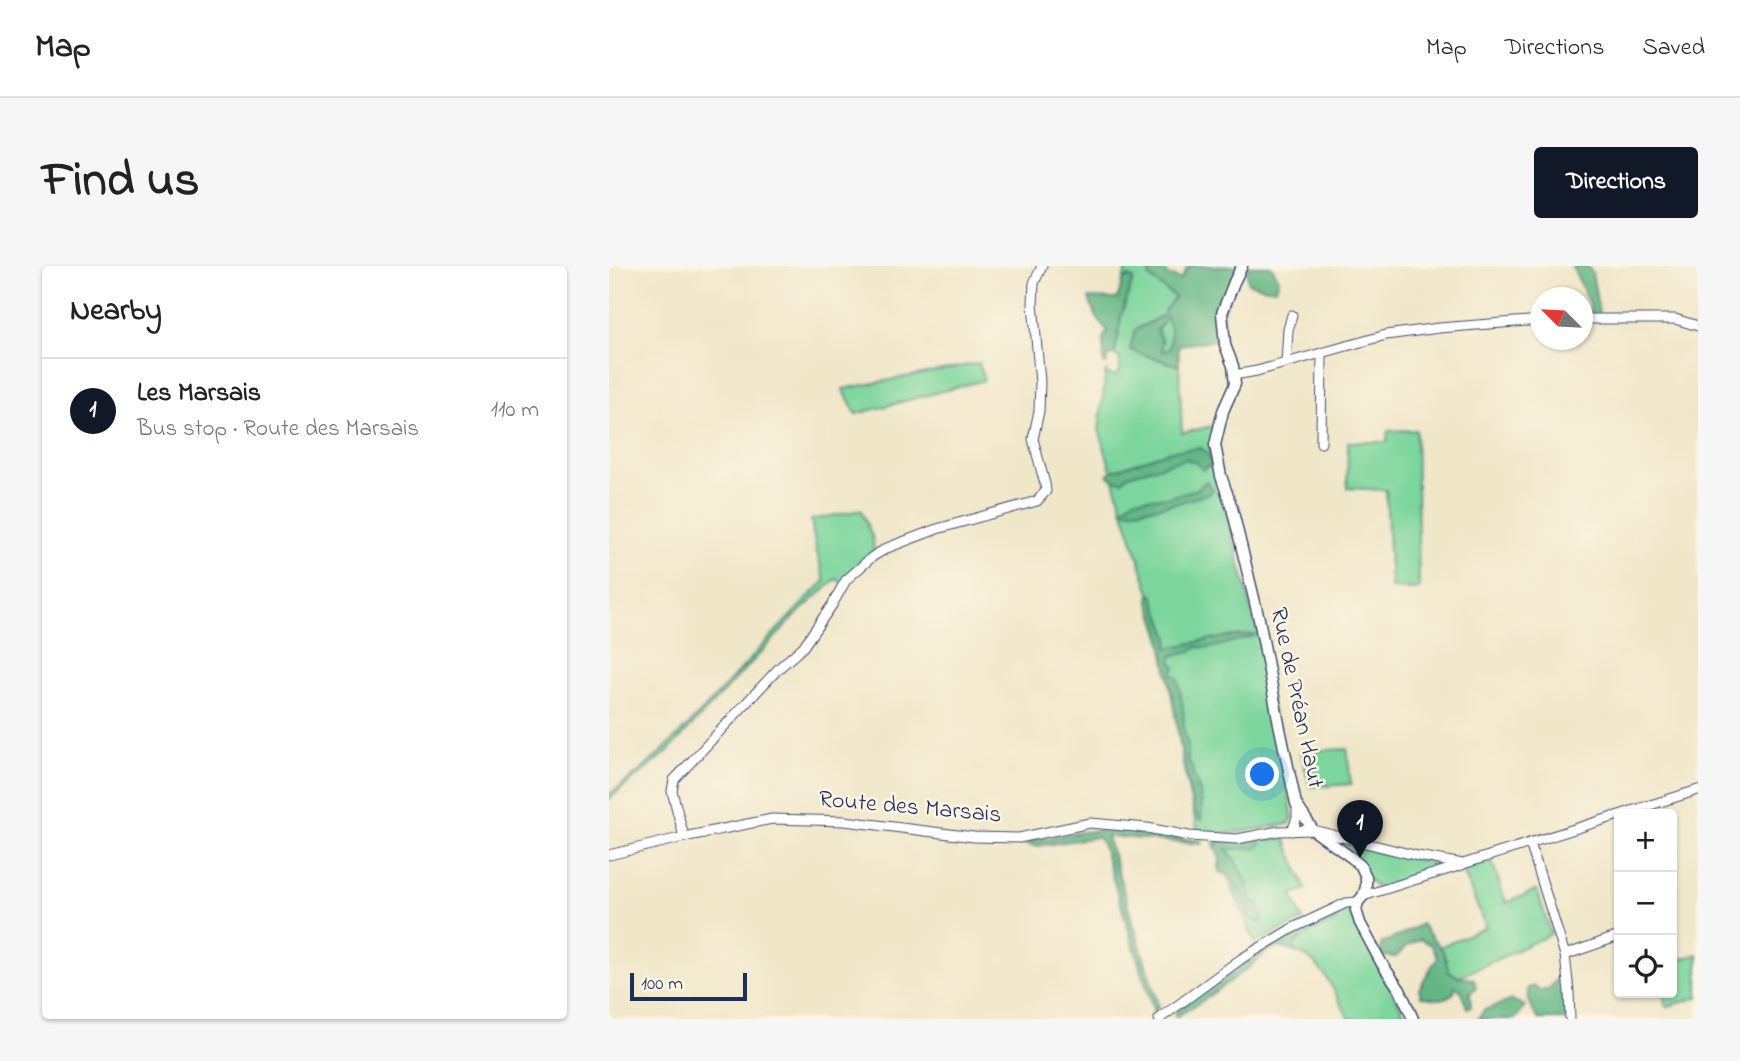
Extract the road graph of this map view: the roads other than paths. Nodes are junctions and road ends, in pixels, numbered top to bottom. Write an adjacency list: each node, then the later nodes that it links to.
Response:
1 (1042, 266): 17 (street)
2 (1242, 266): 9 (street)
3 (1292, 315): 8 (street)
4 (1593, 319): 6 (street)
5 (1530, 321): 7 (street)
6 (1698, 326)
7 (1322, 353): 8 (street); 10 (street)
8 (1286, 363): 9 (street)
9 (1234, 375): 12 (street, Rue de Préan Haut)
10 (1321, 443)
11 (1698, 790): 13 (street)
12 (1296, 804): 15 (street, Rue de Préan Haut); 16 (street)
13 (1639, 809)
14 (1614, 817): 18 (street)
15 (1313, 830): 16 (street, Route des Marsais); 20 (street); 21 (street)
16 (1292, 831): 17 (street, Route des Marsais)
17 (684, 837): 19 (street, Route des Marsais)
18 (1530, 843): 20 (street); 23 (street)
19 (609, 855)
20 (1463, 864): 21 (street)
21 (1360, 899): 24 (street); 26 (street)
22 (1614, 938): 23 (street)
23 (1565, 955): 27 (street)
24 (1173, 1016): 25 (street)
25 (1160, 1019)
26 (1413, 1019)
27 (1570, 1019)

